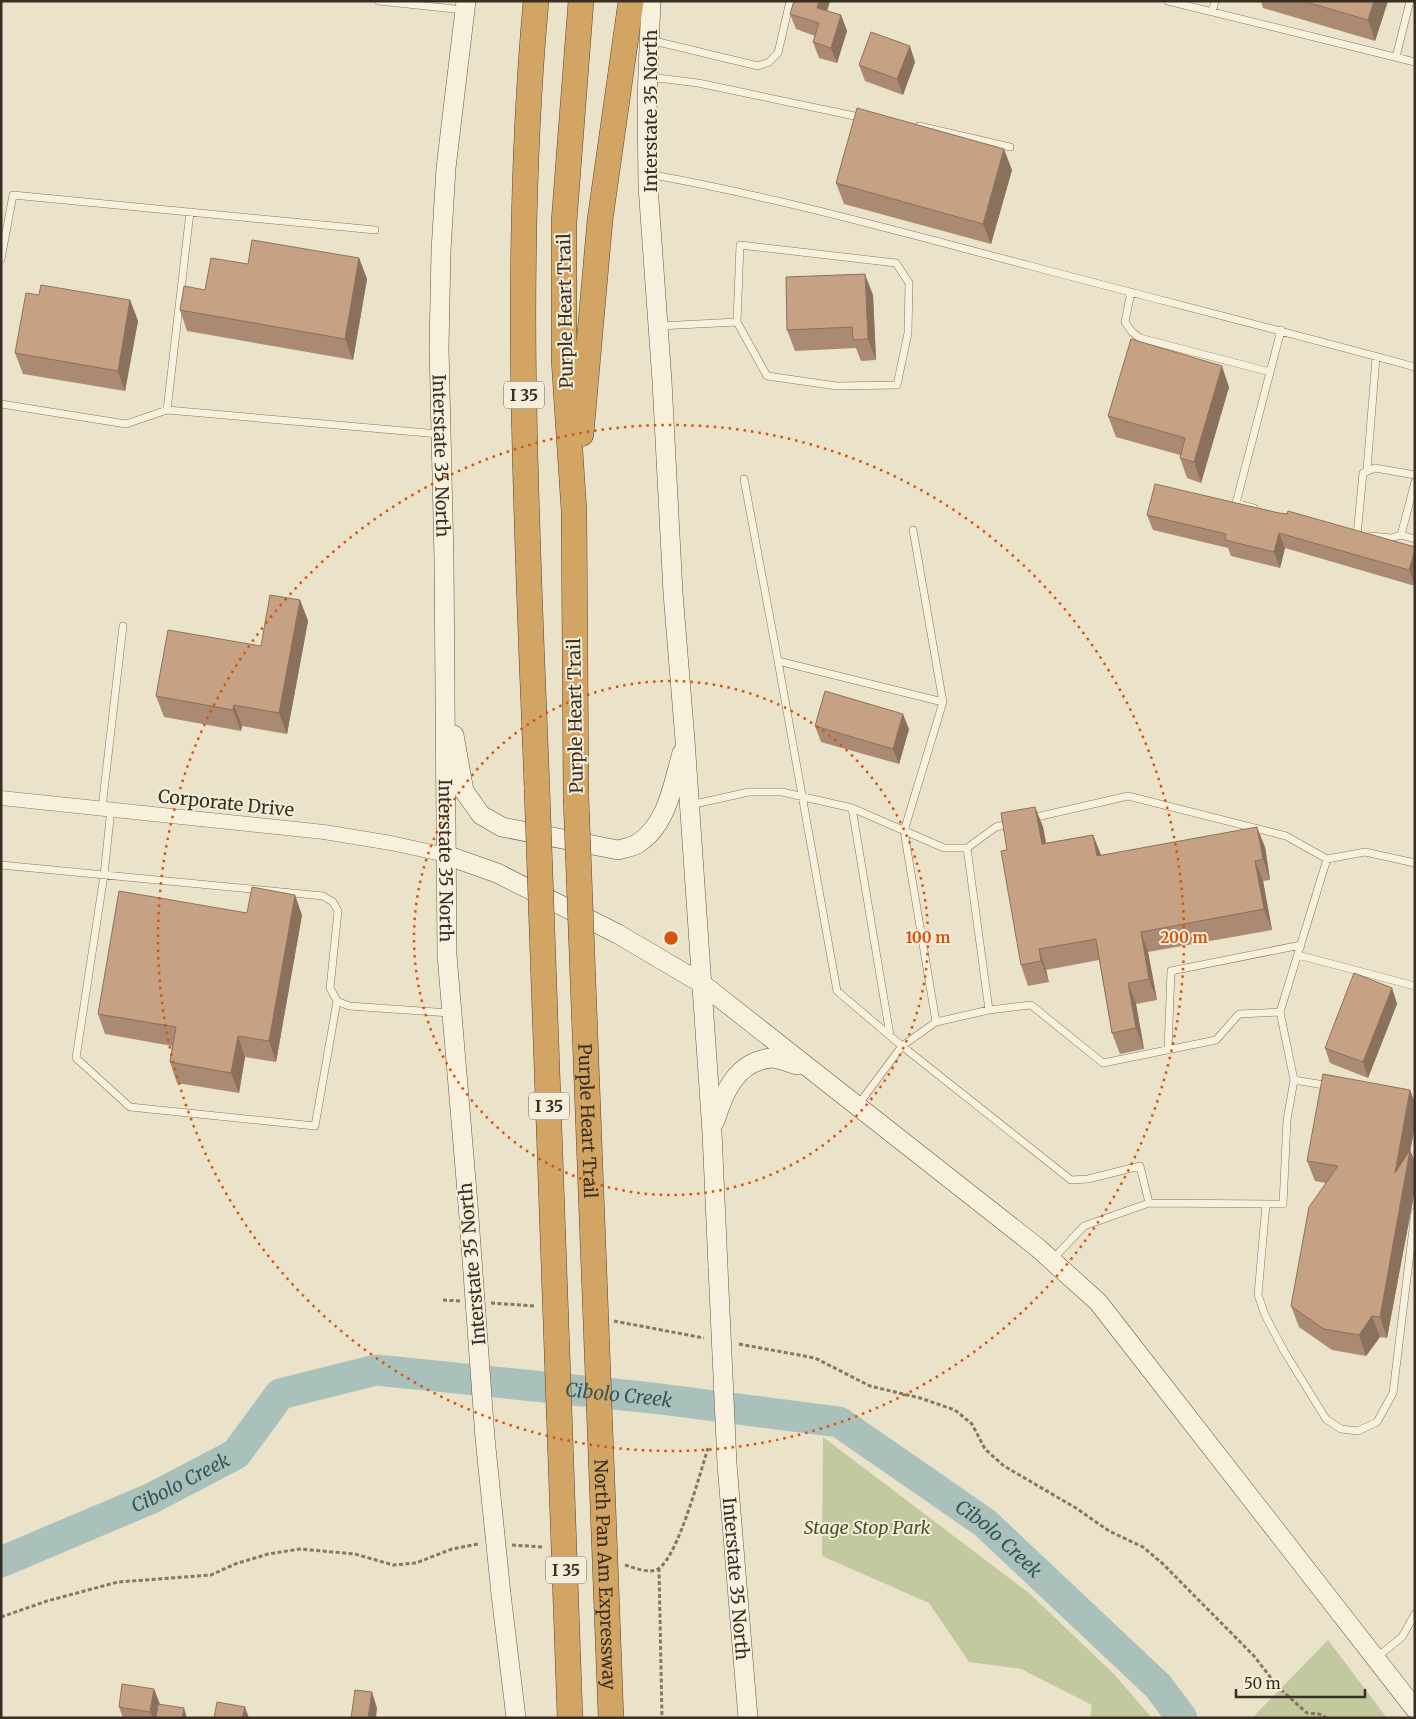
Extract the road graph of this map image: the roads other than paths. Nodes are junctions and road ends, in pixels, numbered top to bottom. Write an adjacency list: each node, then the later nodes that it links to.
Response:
1 (379, 1): 10 (lane)
2 (536, 1): 87 (highway, I 35, bridge)
3 (581, 1): 37 (highway, Purple Heart Trail / I 35)
4 (631, 1): 37 (highway)
5 (651, 1): 12 (main road, Interstate 35 North)
6 (790, 1): 12 (lane)
7 (1168, 1): 11 (lane)
8 (1215, 1): 11 (lane)
9 (1410, 1): 13 (lane)
10 (465, 6): 32 (main road, Interstate 35 North)
11 (1212, 12): 13 (lane)
12 (650, 40): 15 (main road, Interstate 35 North)
13 (1396, 58): 14 (lane)
14 (1415, 62)
15 (648, 77): 16 (lane); 19 (main road, Interstate 35 North)
16 (872, 120)
17 (909, 125): 18 (lane)
18 (1010, 147)
19 (648, 174): 23 (lane); 25 (main road, Interstate 35 North)
20 (190, 212): 21 (lane); 22 (lane); 31 (lane)
21 (375, 230)
22 (1, 259)
23 (1131, 292): 26 (lane); 29 (lane)
24 (737, 322): 24 (lane); 25 (lane)
25 (658, 326): 48 (main road, Interstate 35 North)
26 (1281, 330): 27 (lane); 29 (lane)
27 (1376, 356): 28 (lane); 33 (lane)
28 (1415, 367)
29 (1270, 372): 38 (lane)
30 (1, 404): 31 (lane)
31 (167, 410): 32 (lane)
32 (442, 434): 46 (main road, Interstate 35 North)
33 (1366, 470): 34 (lane); 41 (lane)
34 (1415, 476)
35 (744, 479): 45 (lane)
36 (1415, 482): 42 (lane)
37 (574, 511): 82 (highway, Purple Heart Trail / I 35, bridge)
38 (1265, 511)
39 (913, 530): 47 (lane)
40 (1348, 534): 41 (lane)
41 (1357, 535): 42 (lane)
42 (1401, 535): 43 (lane)
43 (1415, 539)
44 (123, 626): 53 (lane)
45 (778, 661): 47 (lane); 49 (lane)
46 (445, 680): 48 (main road); 56 (main road, Interstate 35 North)
47 (943, 702): 54 (lane)
48 (686, 740): 51 (main road, Interstate 35 North)
49 (802, 796): 51 (lane); 52 (lane); 70 (lane)
50 (1, 798): 53 (street, Corporate Drive)
51 (690, 805): 63 (main road, Interstate 35 North)
52 (852, 808): 54 (lane); 70 (lane)
53 (106, 809): 56 (street, Corporate Drive); 60 (lane)
54 (904, 831): 55 (lane); 69 (lane)
55 (968, 848): 57 (lane); 66 (lane)
56 (446, 855): 63 (main road); 68 (main road, Interstate 35 North)
57 (1327, 859): 58 (lane); 61 (lane)
58 (1415, 863)
59 (1, 865): 60 (lane)
60 (104, 875): 65 (lane); 65 (lane)
61 (1301, 945): 62 (lane); 72 (lane)
62 (1298, 955): 64 (lane); 67 (lane)
63 (701, 984): 73 (main road); 77 (main road, Interstate 35 North)
64 (1415, 986)
65 (337, 1001): 68 (lane)
66 (989, 1010): 69 (lane); 72 (lane)
67 (1280, 1012): 72 (lane); 74 (lane)
68 (452, 1013): 86 (main road, Interstate 35 North, bridge)
69 (936, 1022): 71 (lane)
70 (890, 1035): 71 (lane)
71 (902, 1046): 76 (lane); 78 (lane)
72 (1168, 1050)
73 (813, 1070): 76 (main road); 77 (main road)
74 (1294, 1080): 75 (lane); 79 (lane)
75 (1342, 1088)
76 (858, 1105): 81 (main road)
77 (712, 1132): 89 (main road, Interstate 35 North, bridge)
78 (1149, 1203): 79 (lane); 81 (lane)
79 (1266, 1204): 80 (lane)
80 (1415, 1212)
81 (1052, 1260): 84 (main road)
82 (599, 1430): 88 (highway, North Pan Am Expressway / I 35, bridge)
83 (1415, 1614): 84 (lane)
84 (1375, 1658): 85 (main road)
85 (1415, 1708)
86 (516, 1718)
87 (570, 1718)
88 (611, 1718)
89 (748, 1718)

